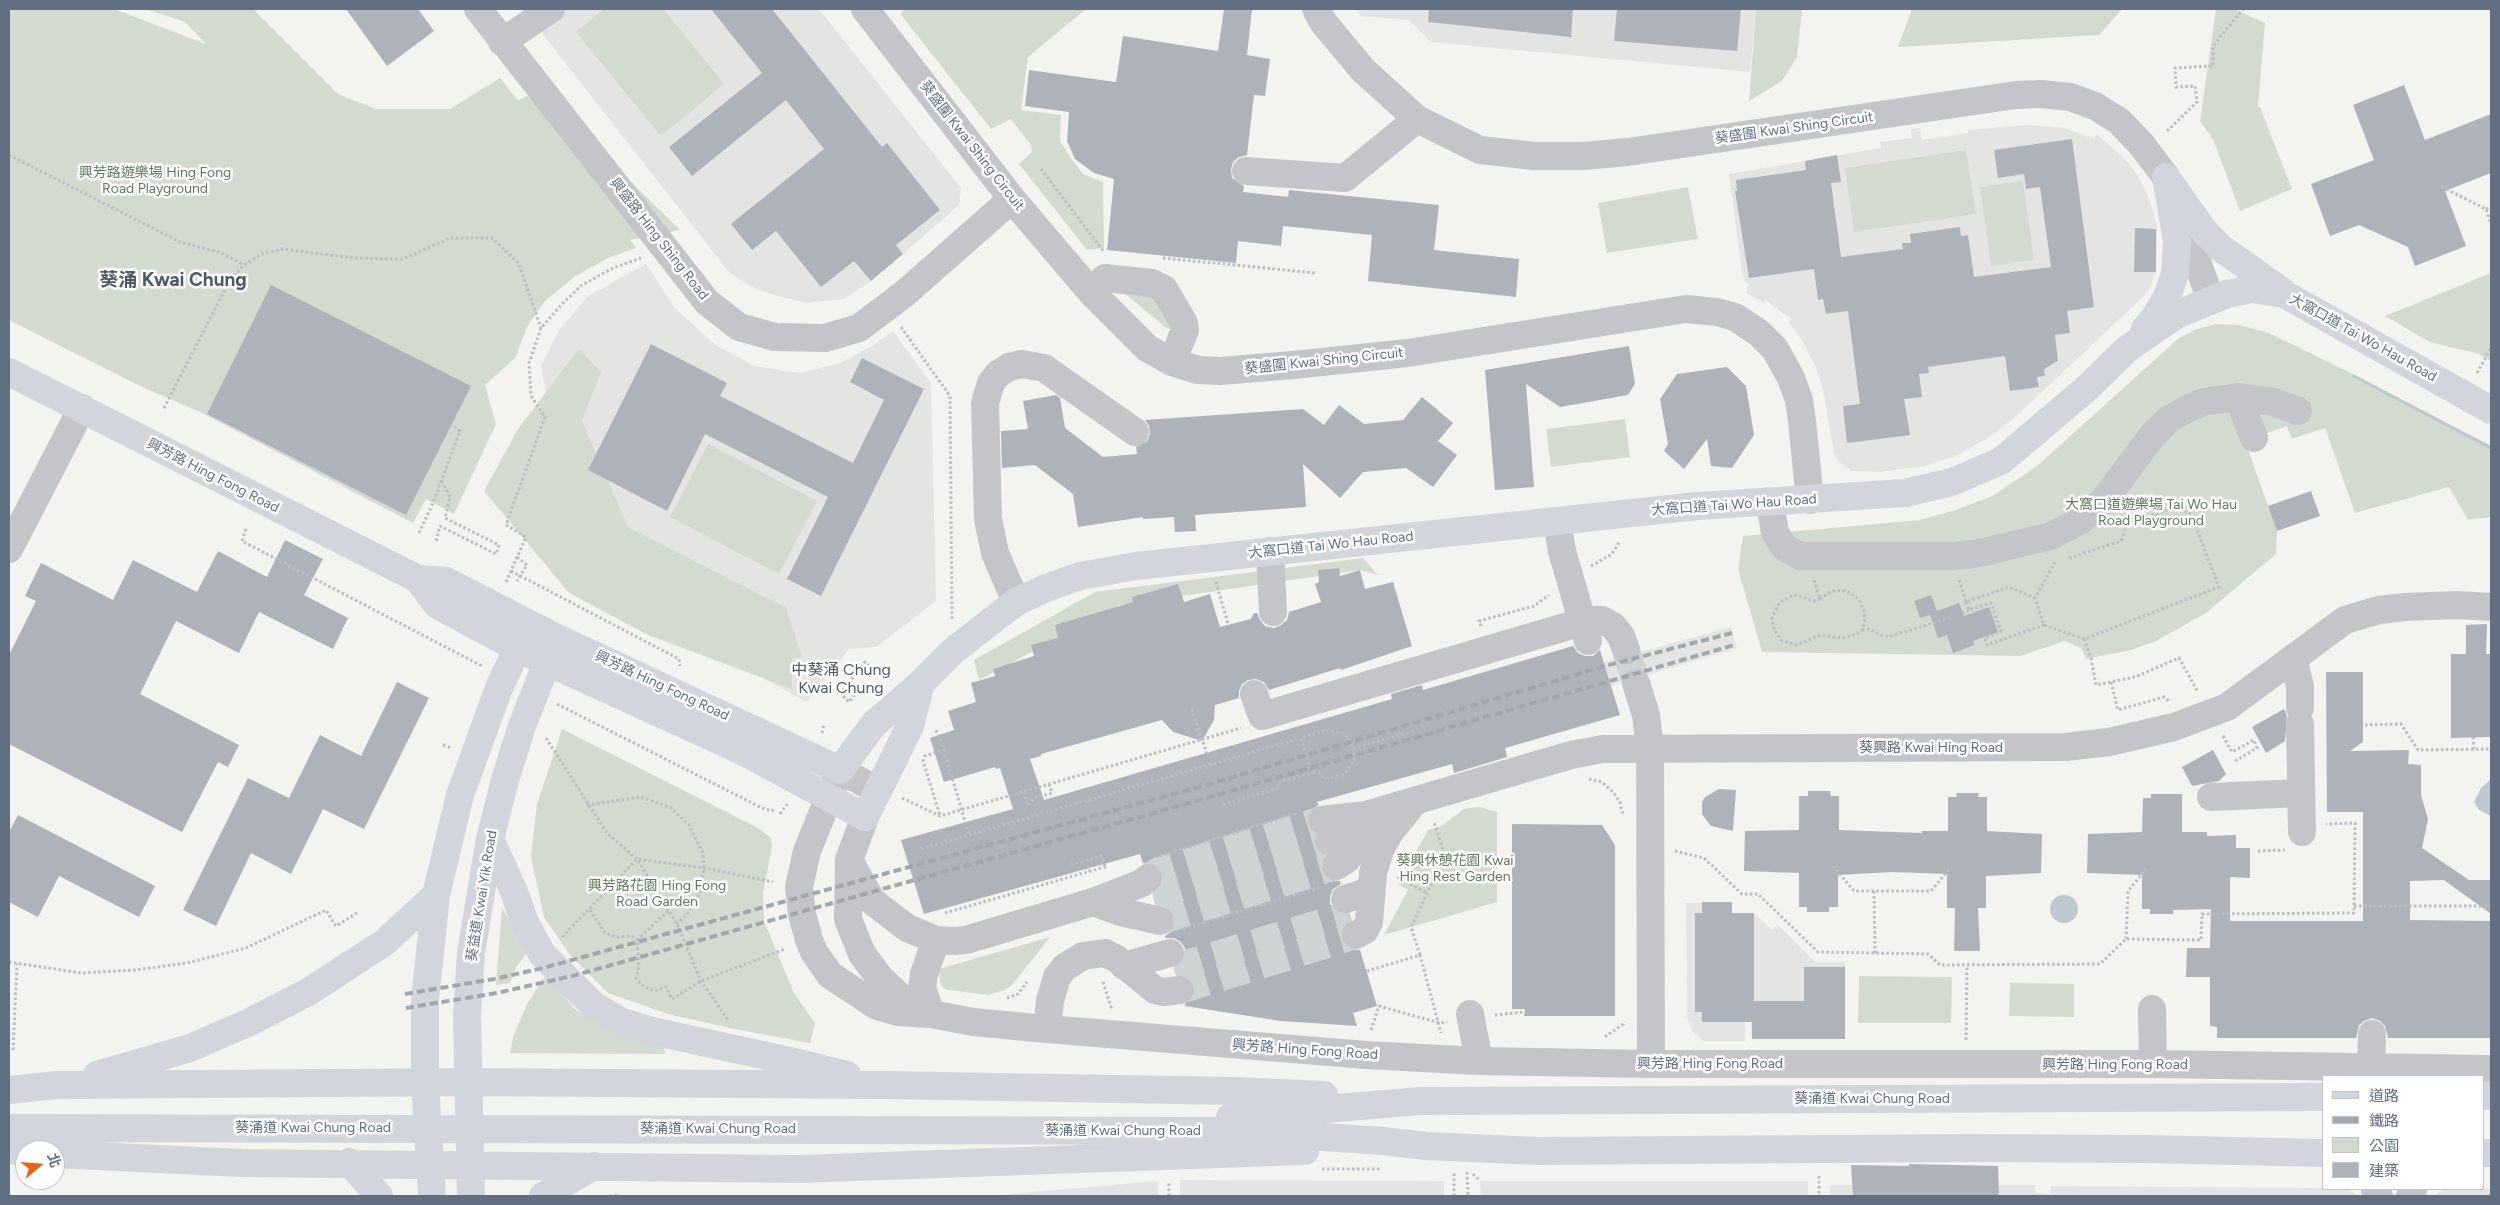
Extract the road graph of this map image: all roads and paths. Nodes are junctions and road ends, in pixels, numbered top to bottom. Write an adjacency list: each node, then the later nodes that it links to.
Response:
1 (478, 9): 6 (street, 興盛路 Hing Shing Road)
2 (551, 9): 6 (street)
3 (864, 9): 14 (street, 葵盛圍 Kwai Shing Circuit)
4 (1316, 9): 7 (street, 葵盛圍 Kwai Shing Circuit)
5 (2243, 9): 8 (path)
6 (502, 42): 14 (street, 興盛路 Hing Shing Road)
7 (1417, 119): 11 (street); 12 (street, 葵盛圍 Kwai Shing Circuit)
8 (2167, 131)
9 (9, 156): 21 (path)
10 (1041, 169): 18 (path)
11 (1246, 171)
12 (2166, 177): 24 (main road); 25 (street, 葵盛圍 Kwai Shing Circuit); 29 (main road)
13 (2442, 187): 16 (path)
14 (1012, 198): 23 (street, 葵盛圍 Kwai Shing Circuit)
15 (2491, 207): 16 (path)
16 (2486, 209): 17 (path)
17 (2491, 224)
18 (1113, 253)
19 (1162, 258): 22 (path)
20 (636, 259): 26 (path)
21 (244, 265): 26 (path); 35 (path)
22 (1316, 273)
23 (1091, 292): 30 (street, 葵盛圍 Kwai Shing Circuit); 30 (street)
24 (2284, 294): 25 (main road, 大窩口道 Tai Wo Hau Road); 36 (main road, 大窩口道 Tai Wo Hau Road)
25 (2211, 300): 29 (main road, 大窩口道 Tai Wo Hau Road)
26 (541, 328): 48 (path)
27 (903, 331): 71 (path)
28 (2491, 348): 32 (path)
29 (2127, 349): 42 (main road, 大窩口道 Tai Wo Hau Road)
30 (1172, 362): 42 (street, 葵盛圍 Kwai Shing Circuit)
31 (9, 372): 34 (main road, 興芳路 Hing Fong Road)
32 (2474, 378)
33 (2238, 397): 37 (street); 40 (street); 53 (street)
34 (82, 408): 51 (street); 75 (main road, 興芳路 Hing Fong Road)
35 (164, 408)
36 (2491, 410)
37 (2298, 411)
38 (452, 424): 41 (path)
39 (1135, 432): 64 (street)
40 (2254, 438)
41 (442, 481): 47 (path); 50 (path)
42 (1810, 500): 43 (main road, 大窩口道 Tai Wo Hau Road)
43 (1770, 502): 44 (main road, 大窩口道 Tai Wo Hau Road); 53 (street)
44 (1557, 521): 52 (main road, 大窩口道 Tai Wo Hau Road); 78 (street)
45 (2127, 524): 77 (path)
46 (246, 529): 81 (path)
47 (419, 533)
48 (526, 537)
49 (1620, 541): 55 (path)
50 (436, 542)
51 (9, 549)
52 (1270, 552): 64 (main road, 大窩口道 Tai Wo Hau Road); 68 (street)
53 (1806, 556): 62 (path)
54 (517, 557): 58 (path)
55 (1588, 568)
56 (2052, 569): 61 (path)
57 (511, 571): 86 (path)
58 (517, 581)
59 (1217, 586): 72 (path)
60 (1557, 589): 79 (path)
61 (2035, 598): 63 (path); 73 (path)
62 (1820, 599): 74 (path); 74 (path)
63 (1972, 600)
64 (1016, 602): 89 (main road, 大窩口道 Tai Wo Hau Road)
65 (1966, 602): 67 (path)
66 (2491, 607): 83 (street, 葵興路 Kwai Hing Road)
67 (1969, 610): 69 (path); 73 (path)
68 (1273, 612)
69 (1962, 612)
70 (1949, 618): 74 (path)
71 (952, 620)
72 (1228, 624)
73 (2044, 625): 77 (path)
74 (1862, 630)
75 (523, 636): 76 (main road, 興芳路 Hing Fong Road); 85 (main road, 興芳路 Hing Fong Road); 156 (main road)
76 (557, 638): 85 (main road, 葵益道 Kwai Yik Road); 115 (main road, 興芳路 Hing Fong Road)
77 (2084, 639): 87 (path)
78 (1588, 641)
79 (1488, 650): 80 (street); 96 (street)
80 (1626, 650)
81 (461, 656)
82 (2179, 658): 87 (path)
83 (2293, 659): 107 (street, 葵興路 Kwai Hing Road); 121 (street)
84 (865, 662): 88 (path)
85 (546, 663): 123 (main road, 興芳路 Hing Fong Road); 138 (main road, 葵益道 Kwai Yik Road)
86 (680, 666)
87 (2111, 682): 94 (path)
88 (864, 683)
89 (921, 683): 115 (main road, 大窩口道 Tai Wo Hau Road); 120 (main road, 大窩口道 Tai Wo Hau Road)
90 (1636, 683): 107 (street)
91 (2205, 689): 92 (path)
92 (2196, 692)
93 (2178, 698): 94 (path)
94 (2169, 701): 95 (path)
95 (2160, 704)
96 (1258, 705): 105 (path)
97 (1192, 709): 112 (path)
98 (588, 720): 127 (path)
99 (2365, 724): 108 (path)
100 (1196, 729): 105 (path)
101 (1415, 730): 106 (path)
102 (544, 736): 126 (path)
103 (2473, 737): 108 (path)
104 (1300, 738): 106 (path); 116 (path); 136 (path)
105 (1200, 740): 118 (path)
106 (1353, 748): 116 (path)
107 (1650, 749): 124 (street, 葵興路 Kwai Hing Road); 139 (street)
108 (2474, 749): 109 (path)
109 (2491, 749)
110 (944, 750): 136 (path)
111 (2232, 752): 114 (path)
112 (1207, 754)
113 (925, 756): 128 (path)
114 (2235, 760)
115 (840, 770): 120 (street, 興芳路 Hing Fong Road); 123 (street)
116 (1315, 772): 125 (path)
117 (1581, 778): 132 (path)
118 (1049, 784): 119 (path); 119 (path)
119 (1024, 792): 128 (path)
120 (888, 793): 128 (path); 129 (main road, 興芳路 Hing Fong Road)
121 (2301, 793): 122 (street); 134 (street)
122 (2211, 797)
123 (827, 798): 129 (main road, 興芳路 Hing Fong Road); 180 (street, 興芳路 Hing Fong Road)
124 (1415, 801): 135 (street); 137 (street, 葵興路 Kwai Hing Road)
125 (1223, 804)
126 (588, 805): 141 (path); 147 (path)
127 (775, 808)
128 (940, 816)
129 (865, 817): 142 (street, 興芳路 Hing Fong Road)
130 (1438, 819): 131 (path)
131 (1433, 821): 133 (path); 155 (path)
132 (1623, 824)
133 (1430, 825)
134 (2312, 828): 158 (path)
135 (1390, 832): 137 (street); 157 (street)
136 (969, 835): 140 (path)
137 (1322, 835): 152 (path)
138 (490, 838): 190 (main road); 197 (main road, 葵益道 Kwai Yik Road)
139 (1652, 846): 170 (path); 192 (street)
140 (921, 849)
141 (637, 859): 147 (path); 160 (path); 161 (path)
142 (850, 860): 164 (street); 180 (street, 興芳路 Hing Fong Road)
143 (1087, 860): 153 (path)
144 (1111, 865): 164 (path)
145 (1833, 866): 154 (path)
146 (1951, 867): 154 (path)
147 (704, 868): 151 (path); 163 (path)
148 (1401, 869): 150 (path)
149 (2146, 869): 166 (path)
150 (1397, 877): 155 (path); 157 (path)
151 (774, 883)
152 (1154, 888): 153 (street); 153 (street)
153 (1092, 889): 164 (street)
154 (1874, 891): 170 (path)
155 (1427, 893): 171 (path)
156 (436, 895): 198 (main road); 199 (main road)
157 (1364, 906)
158 (2354, 906): 159 (path); 166 (path)
159 (2491, 906)
160 (590, 910): 165 (path); 167 (path)
161 (668, 911): 163 (path); 167 (path)
162 (357, 913): 174 (path)
163 (677, 924): 178 (path)
164 (938, 927): 180 (street)
165 (567, 932)
166 (2126, 939): 175 (path)
167 (637, 940): 178 (path)
168 (786, 949): 178 (path)
169 (1093, 953): 177 (street); 181 (path); 185 (street)
170 (1875, 953): 175 (path)
171 (1420, 955)
172 (9, 962): 174 (path)
173 (1393, 963): 176 (path)
174 (17, 964): 189 (path)
175 (1966, 965): 193 (path)
176 (1367, 971)
177 (1131, 972): 177 (street)
178 (701, 981): 190 (path)
179 (2152, 1009): 194 (street)
180 (931, 1014): 185 (street, 興芳路 Hing Fong Road)
181 (1114, 1014)
182 (1470, 1014): 191 (street)
183 (1626, 1015): 188 (path)
184 (1440, 1023): 186 (path)
185 (1047, 1029): 191 (street, 興芳路 Hing Fong Road)
186 (1369, 1034)
187 (2372, 1034): 195 (street)
188 (1599, 1040)
189 (13, 1050)
190 (749, 1052): 200 (main road)
191 (1479, 1061): 192 (street, 興芳路 Hing Fong Road)
192 (1651, 1064): 193 (street, 興芳路 Hing Fong Road)
193 (1965, 1064): 194 (street, 興芳路 Hing Fong Road)
194 (2153, 1064): 195 (street, 興芳路 Hing Fong Road)
195 (2371, 1068): 196 (street, 興芳路 Hing Fong Road)
196 (2491, 1069)
197 (468, 1082): 198 (main road, 葵涌道 Kwai Chung Road); 200 (main road, 葵涌道 Kwai Chung Road); 212 (main road, 葵益道 Kwai Yik Road)
198 (425, 1083): 199 (main road, 葵涌道 Kwai Chung Road); 211 (main road)
199 (58, 1085): 201 (main road, 葵涌道 Kwai Chung Road)
200 (883, 1085): 203 (main road, 葵涌道 Kwai Chung Road)
201 (9, 1090)
202 (2322, 1097): 203 (main road, 葵涌道 Kwai Chung Road)
203 (1420, 1101): 205 (main road, 葵涌道 Kwai Chung Road)
204 (9, 1114): 205 (main road, 葵涌道 Kwai Chung Road)
205 (894, 1120): 206 (main road, 葵涌道 Kwai Chung Road); 207 (main road, 葵涌道 Kwai Chung Road)
206 (9, 1128)
207 (1426, 1146): 208 (main road, 葵涌道 Kwai Chung Road); 213 (main road, 葵涌道 Kwai Chung Road)
208 (2322, 1153)
209 (65, 1154): 210 (main road, 葵涌道 Kwai Chung Road)
210 (348, 1162): 211 (main road, 葵涌道 Kwai Chung Road); 217 (main road)
211 (431, 1164): 212 (main road, 葵涌道 Kwai Chung Road); 218 (main road)
212 (470, 1165): 213 (main road, 葵涌道 Kwai Chung Road); 219 (main road, 葵益道 Kwai Yik Road)
213 (594, 1166): 220 (main road)
214 (1467, 1169): 221 (path)
215 (1819, 1176): 223 (path)
216 (1468, 1183): 222 (path)
217 (379, 1196)
218 (432, 1196)
219 (471, 1196)
220 (544, 1196)
221 (1454, 1196)
222 (1468, 1196)
223 (1819, 1196)

